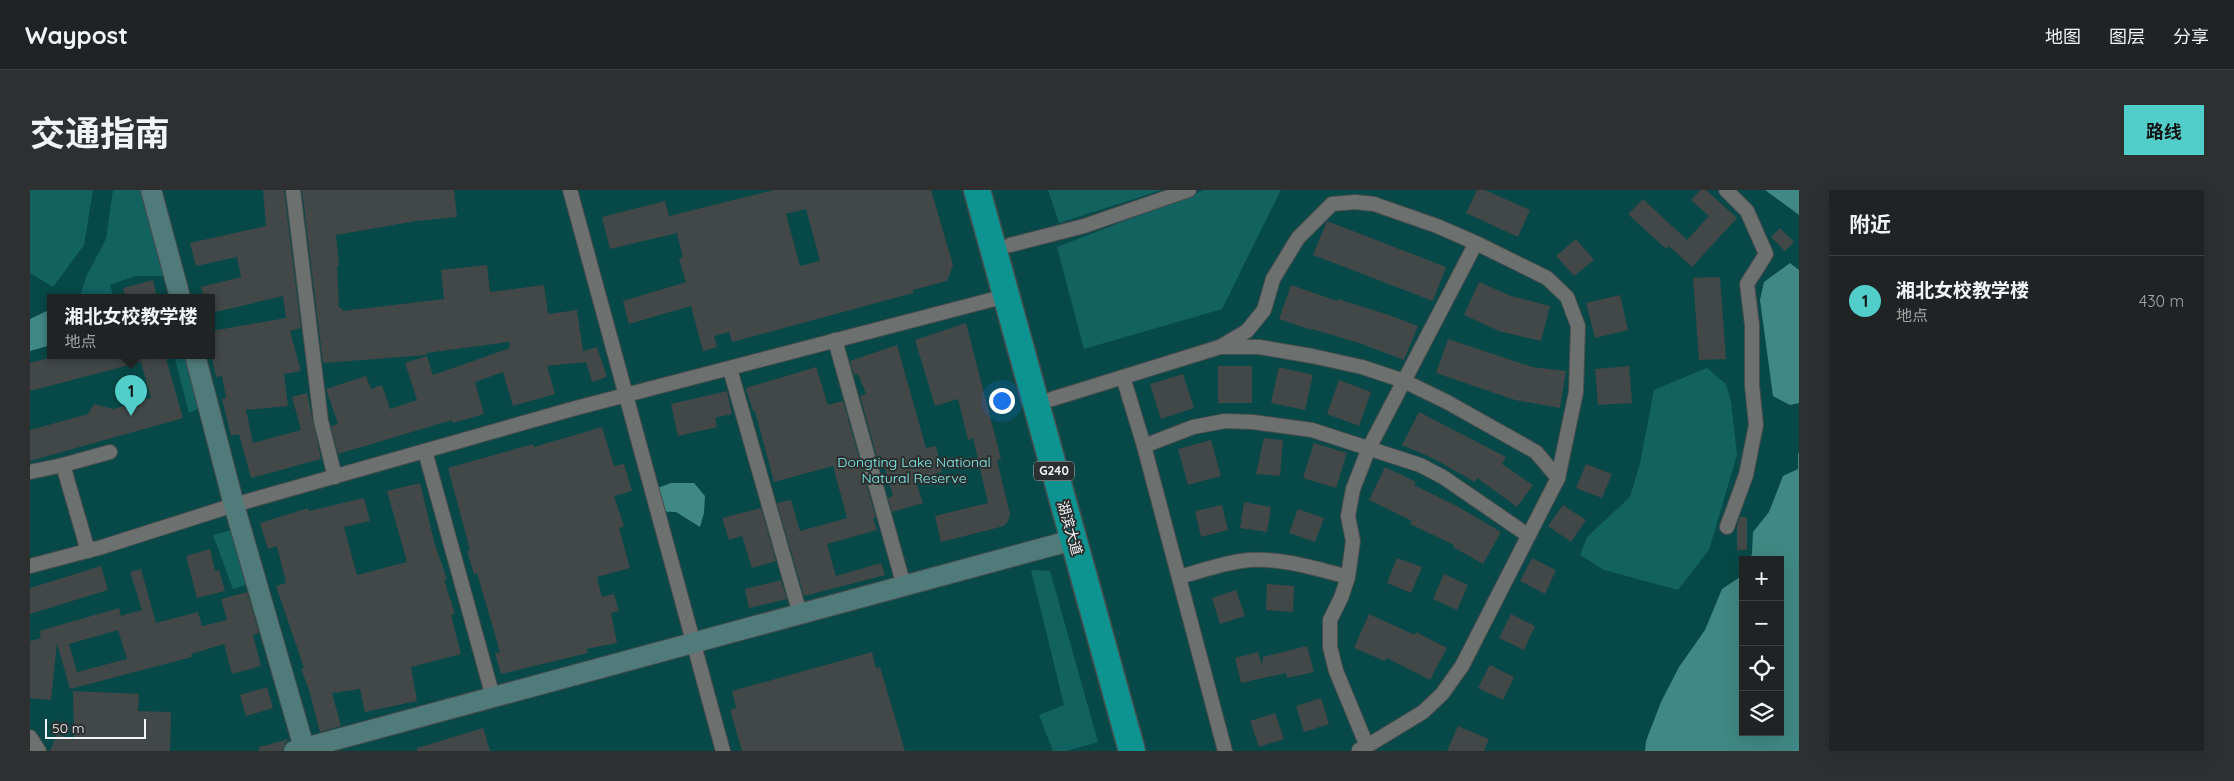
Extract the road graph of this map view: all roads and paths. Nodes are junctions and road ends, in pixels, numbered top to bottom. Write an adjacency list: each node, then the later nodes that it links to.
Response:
1 (151, 190): 10 (street)
2 (293, 190): 26 (street)
3 (570, 190): 18 (street)
4 (976, 190): 11 (highway, 湖滨大道 / G240)
5 (995, 190): 9 (highway, 湖滨大道 / G240)
6 (1189, 190): 9 (street)
7 (1726, 190): 29 (street)
8 (1476, 243): 13 (street); 17 (street); 27 (street)
9 (1010, 246): 19 (highway, 湖滨大道 / G240)
10 (179, 294)
11 (1006, 296): 12 (street); 31 (highway, 湖滨大道 / G240)
12 (835, 340): 15 (street); 36 (street)
13 (1220, 346): 16 (street); 17 (street)
14 (196, 359): 28 (street)
15 (730, 368): 18 (street); 37 (street)
16 (1123, 377): 19 (street); 20 (street)
17 (1404, 382): 21 (street); 27 (street)
18 (626, 395): 22 (street); 38 (street)
19 (1052, 399): 46 (highway, 湖滨大道 / G240)
20 (1144, 446): 21 (street); 34 (street)
21 (1369, 448): 30 (street); 35 (street)
22 (424, 451): 26 (street); 39 (street)
23 (110, 452): 24 (street)
24 (63, 465): 25 (street); 32 (street)
25 (30, 472)
26 (335, 476): 28 (street)
27 (1558, 478): 41 (street)
28 (234, 505): 32 (street); 42 (street)
29 (1727, 527)
30 (1526, 534)
31 (1073, 540): 36 (street); 45 (highway, 湖滨大道 / G240)
32 (88, 551): 33 (street)
33 (30, 566)
34 (1180, 577): 35 (street); 47 (street)
35 (1348, 577): 41 (street)
36 (904, 586): 37 (street)
37 (800, 614): 38 (street)
38 (694, 643): 39 (street); 44 (street)
39 (493, 697): 42 (street)
40 (30, 737): 43 (street)
41 (1364, 749)
42 (301, 750)
43 (39, 751)
44 (723, 751)
45 (1132, 751)
46 (1149, 751)
47 (1225, 751)

